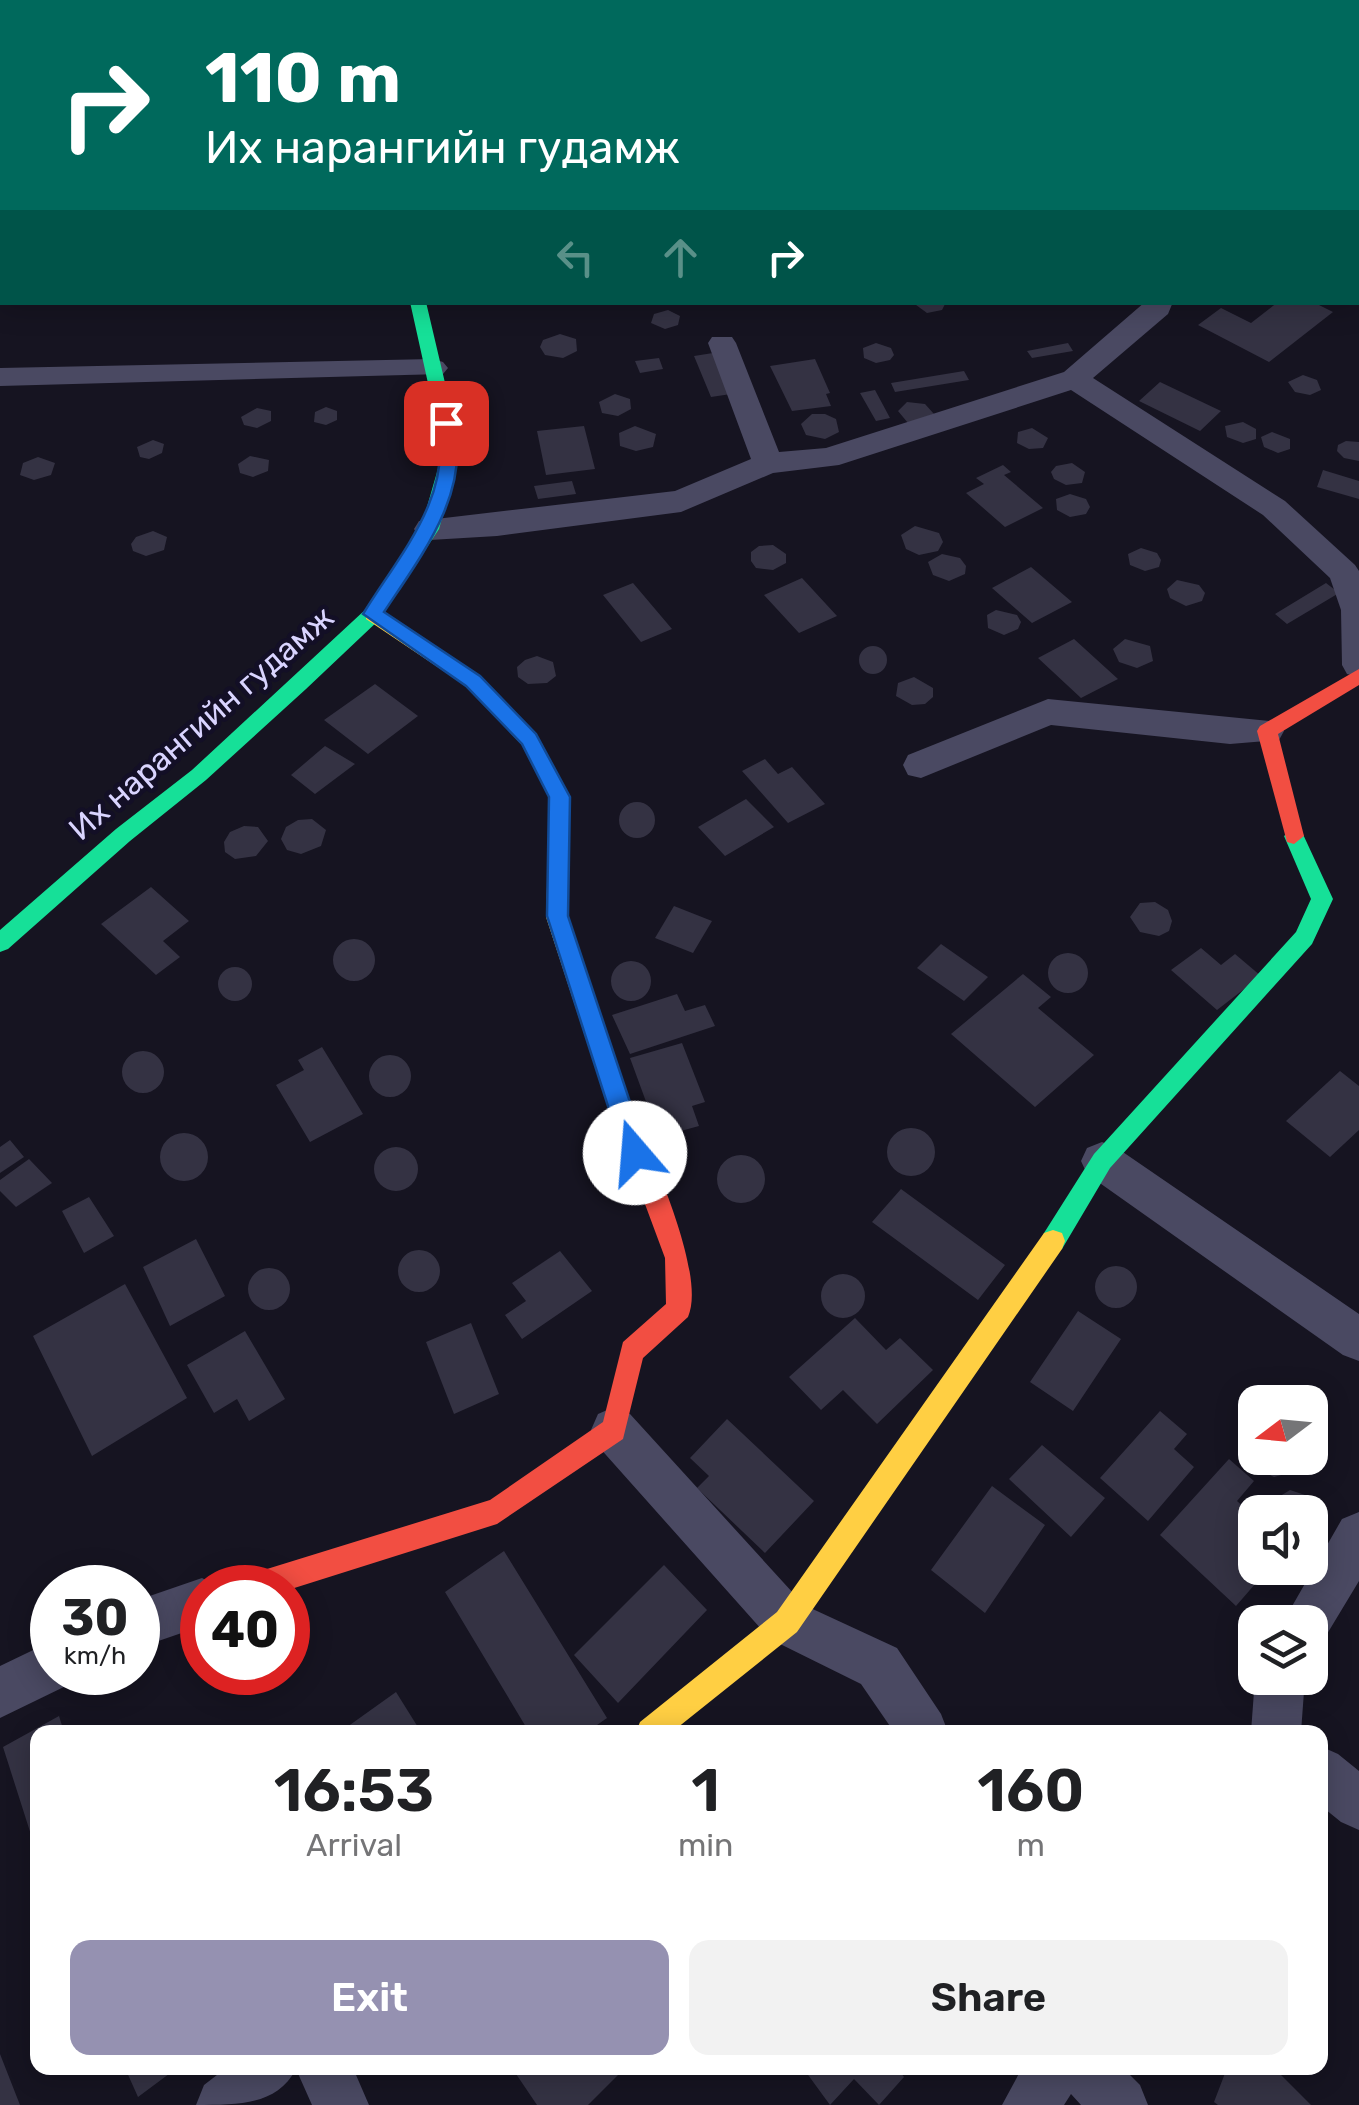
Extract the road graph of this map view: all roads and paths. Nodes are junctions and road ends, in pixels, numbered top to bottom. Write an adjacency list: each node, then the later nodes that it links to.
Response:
1 (419, 305): 4 (street, Их нарангийн гудамж)
2 (1159, 305): 6 (street)
3 (722, 343): 7 (street)
4 (433, 368): 5 (street); 8 (street, Их нарангийн гудамж)
5 (0, 377)
6 (1074, 379): 7 (street); 9 (street)
7 (768, 462): 8 (street)
8 (430, 529): 10 (street, Их нарангийн гудамж)
9 (1352, 570): 11 (street)
10 (373, 614): 15 (street, Их нарангийн гудамж); 18 (street)
11 (1359, 665)
12 (1359, 676): 13 (street)
13 (1267, 730): 14 (street); 16 (street)
14 (921, 765)
15 (0, 944)
16 (1102, 1161): 17 (street); 22 (street)
17 (1359, 1340)
18 (614, 1430): 20 (street); 22 (street)
19 (1359, 1536): 21 (street)
20 (310, 1570)
21 (1317, 1605)
22 (786, 1622): 26 (street); 27 (street)
23 (30, 1677): 24 (street)
24 (0, 1692)
25 (1279, 1695): 28 (street)
26 (659, 1725)
27 (918, 1725)
28 (1277, 1725)
29 (1328, 1779): 30 (street)
30 (1359, 1804)
31 (260, 2075): 35 (street)
32 (327, 2075): 36 (street)
33 (1051, 2075): 37 (street)
34 (1092, 2075): 38 (street)
35 (224, 2105)
36 (341, 2105)
37 (1030, 2105)
38 (1120, 2105)

